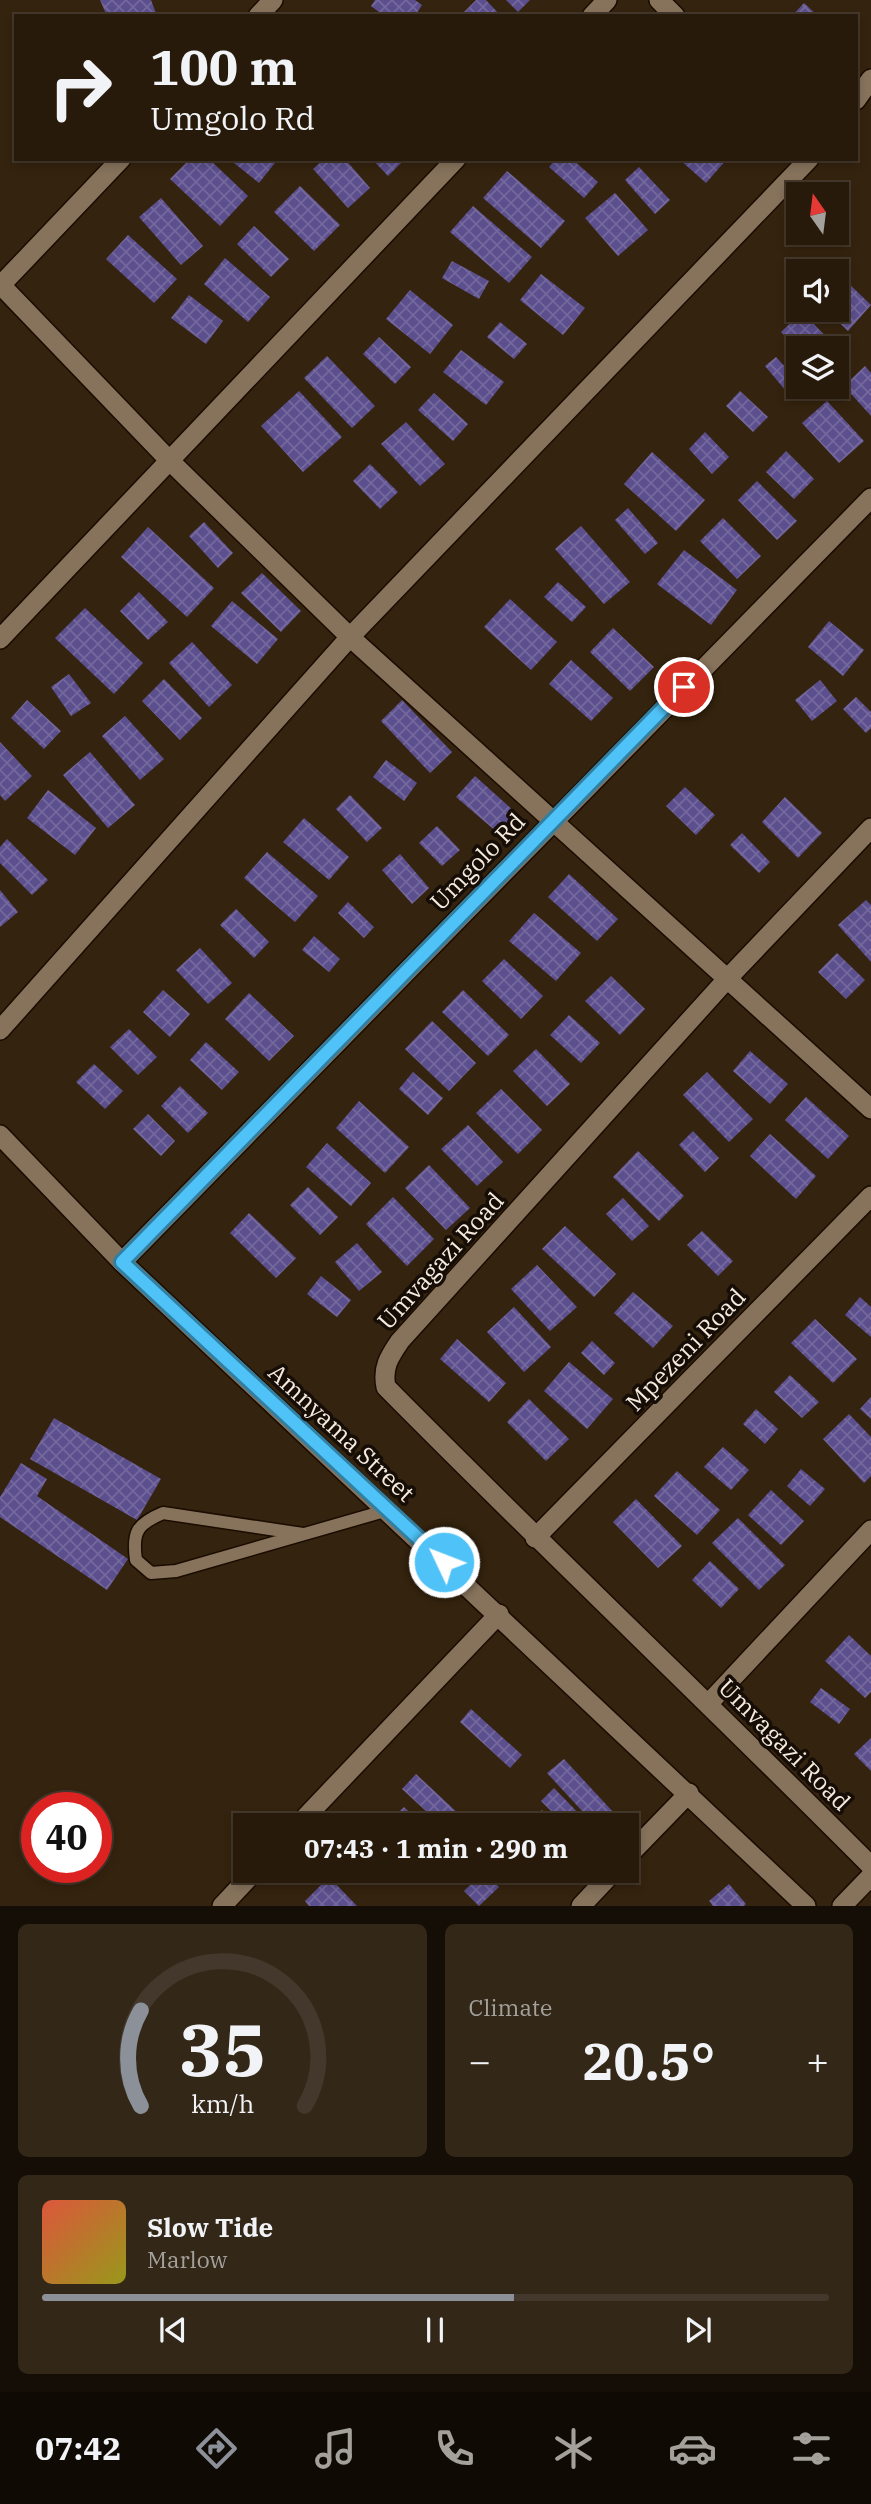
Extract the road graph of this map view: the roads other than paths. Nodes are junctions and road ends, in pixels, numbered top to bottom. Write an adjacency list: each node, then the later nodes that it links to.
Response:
1 (273, 0): 4 (street)
2 (607, 0): 5 (street)
3 (659, 0): 6 (street)
4 (260, 14)
5 (594, 14)
6 (673, 14)
7 (871, 79): 8 (street)
8 (858, 97)
9 (119, 161): 12 (street)
10 (454, 161): 13 (street)
11 (807, 161): 15 (street)
12 (0, 285): 13 (street)
13 (170, 461): 15 (street); 16 (street)
14 (871, 498): 17 (street, Umgolo Rd)
15 (350, 637): 17 (street); 20 (street)
16 (0, 639)
17 (553, 820): 19 (street); 24 (street, Umgolo Rd)
18 (871, 828): 19 (street, Umvagazi Road)
19 (728, 978): 21 (street); 28 (street, Umvagazi Road)
20 (0, 1030)
21 (871, 1109)
22 (0, 1135): 24 (street, Amnyama Street)
23 (871, 1196): 28 (street, Mpezeni Road)
24 (122, 1262): 25 (street, Amnyama Street)
25 (388, 1510): 27 (lane); 29 (street, Amnyama Street)
26 (871, 1530): 30 (street)
27 (303, 1534): 27 (lane)
28 (536, 1538): 30 (street, Umvagazi Road)
29 (499, 1614): 31 (street, Amnyama Street); 32 (street)
30 (709, 1703): 34 (street, Umvagazi Road)
31 (689, 1793): 33 (street); 40 (street, Amnyama Street)
32 (309, 1813)
33 (639, 1845)
34 (871, 1866)
35 (871, 1876): 41 (street)
36 (244, 1883): 38 (street)
37 (603, 1883): 39 (street)
38 (222, 1906)
39 (581, 1906)
40 (806, 1906)
41 (842, 1906)

